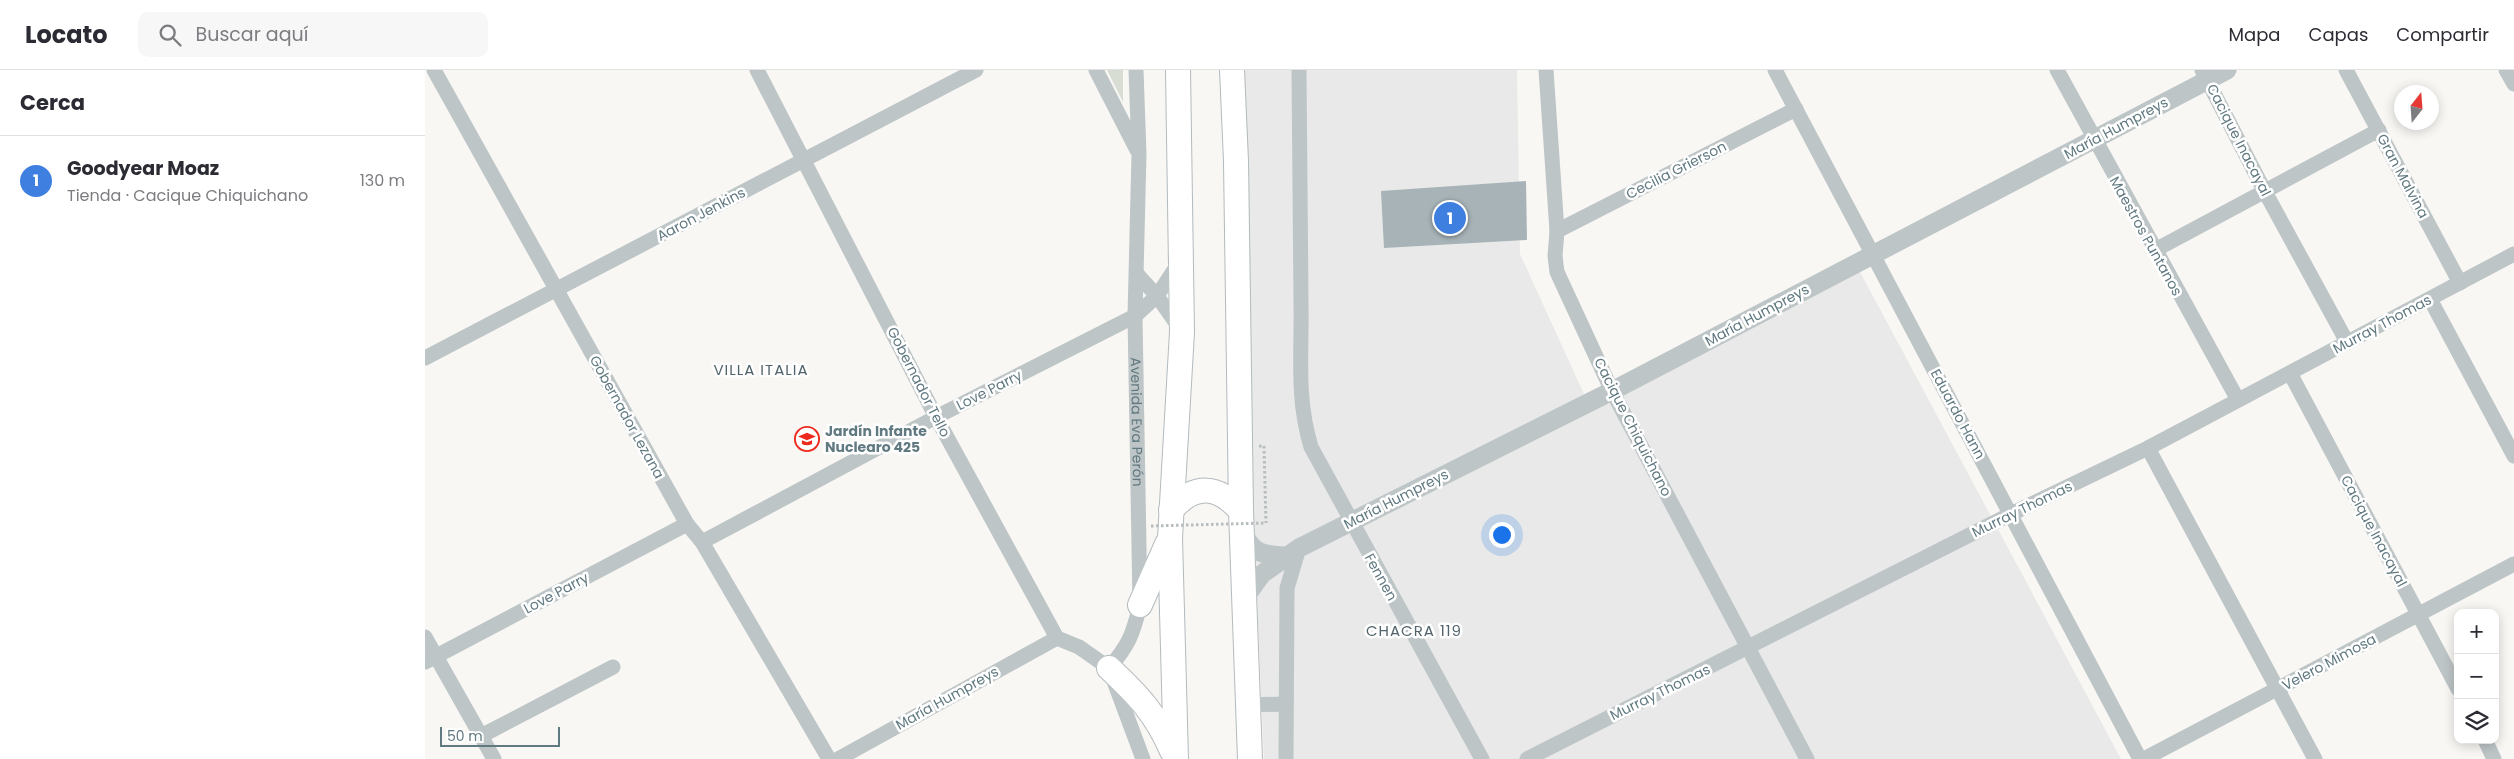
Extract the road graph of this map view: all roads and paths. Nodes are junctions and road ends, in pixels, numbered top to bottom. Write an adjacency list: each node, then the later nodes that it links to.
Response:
1 (434, 70): 30 (street, Gobernador Lezana)
2 (757, 70): 21 (street, Gobernador Tello)
3 (976, 70): 21 (street, Aaron Jenkins)
4 (1096, 70): 20 (street)
5 (1135, 70): 20 (street, Avenida Eva Perón)
6 (1177, 70): 27 (main road)
7 (1232, 70): 46 (main road)
8 (1299, 70): 47 (street, Fennen)
9 (1546, 70): 23 (street, Cacique Chiquichano)
10 (1775, 70): 17 (street, Eduardo Hann)
11 (2057, 70): 19 (street, Maestros Puntanos)
12 (2227, 70): 15 (street, María Humpreys)
13 (2346, 70): 18 (street, Gran Malvina)
14 (2506, 70): 16 (street)
15 (2205, 75): 19 (street, María Humpreys); 22 (street, Cacique Inacayal)
16 (2514, 84)
17 (1796, 110): 23 (street, Cecilia Grierson); 26 (street, Eduardo Hann)
18 (2379, 130): 22 (street); 29 (street, Gran Malvina)
19 (2093, 140): 24 (street, Maestros Puntanos); 26 (street, María Humpreys)
20 (1139, 154): 28 (street, Avenida Eva Perón)
21 (805, 160): 30 (street, Aaron Jenkins); 40 (street, Gobernador Tello)
22 (2264, 190): 24 (street); 35 (street, Cacique Inacayal)
23 (1557, 231): 38 (street, Cacique Chiquichano)
24 (2155, 250): 39 (street, Maestros Puntanos)
25 (2514, 254): 29 (street, Murray Thomas)
26 (1873, 255): 38 (street, María Humpreys); 45 (street, Eduardo Hann)
27 (1180, 260): 31 (street, Love Parry); 34 (main road)
28 (1137, 274): 31 (street); 33 (street, Avenida Eva Perón)
29 (2460, 283): 32 (street, Murray Thomas)
30 (556, 290): 36 (street, Aaron Jenkins); 48 (street, Gobernador Lezana)
31 (1157, 296): 33 (street, Love Parry); 34 (street)
32 (2430, 299): 35 (street, Murray Thomas); 43 (street)
33 (1135, 316): 40 (street, Love Parry); 54 (street, Avenida Eva Perón)
34 (1182, 332): 44 (main road)
35 (2347, 342): 37 (street, Murray Thomas)
36 (425, 358)
37 (2290, 373): 39 (street, Murray Thomas); 55 (street, Cacique Inacayal)
38 (1612, 391): 47 (street, María Humpreys); 58 (street, Cacique Chiquichano)
39 (2238, 400): 41 (street, Murray Thomas)
40 (936, 417): 50 (street, Love Parry); 57 (street, Gobernador Tello)
41 (2148, 448): 45 (street, Murray Thomas); 63 (street)
42 (1259, 456): 49 (path, bridge)
43 (2514, 456)
44 (1171, 510): 46 (main road); 49 (main road)
45 (2011, 514): 58 (street, Murray Thomas); 78 (street, Eduardo Hann)
46 (1242, 522): 51 (street); 53 (main road)
47 (1351, 522): 51 (street, María Humpreys); 75 (street, Fennen)
48 (687, 524): 50 (street, Gobernador Lezana); 59 (street, Love Parry)
49 (1161, 532): 54 (main road); 72 (main road)
50 (702, 542): 69 (street, Gobernador Lezana)
51 (1292, 552): 53 (street, María Humpreys); 64 (street)
52 (2514, 564): 55 (street, Velero Mimosa)
53 (1244, 600): 65 (main road)
54 (1140, 605): 61 (street, Avenida Eva Perón)
55 (2419, 614): 62 (street, Cacique Inacayal); 63 (street, Velero Mimosa)
56 (425, 637): 59 (street)
57 (1057, 638): 61 (street); 70 (street, María Humpreys)
58 (1749, 648): 76 (street, Murray Thomas); 77 (street, Cacique Chiquichano)
59 (430, 658): 66 (street)
60 (613, 667): 66 (street)
61 (1109, 668): 71 (street); 72 (main road)
62 (2454, 681)
63 (2278, 689): 79 (street, Velero Mimosa); 80 (street)
64 (1286, 704): 65 (street); 74 (street)
65 (1248, 705): 73 (main road)
66 (481, 736): 68 (street)
67 (2487, 744): 81 (street)
68 (494, 759)
69 (829, 759)
70 (838, 759)
71 (1143, 759)
72 (1175, 759)
73 (1250, 759)
74 (1286, 759)
75 (1482, 759)
76 (1527, 759)
77 (1807, 759)
78 (2140, 759)
79 (2144, 759)
80 (2315, 759)
81 (2494, 759)

